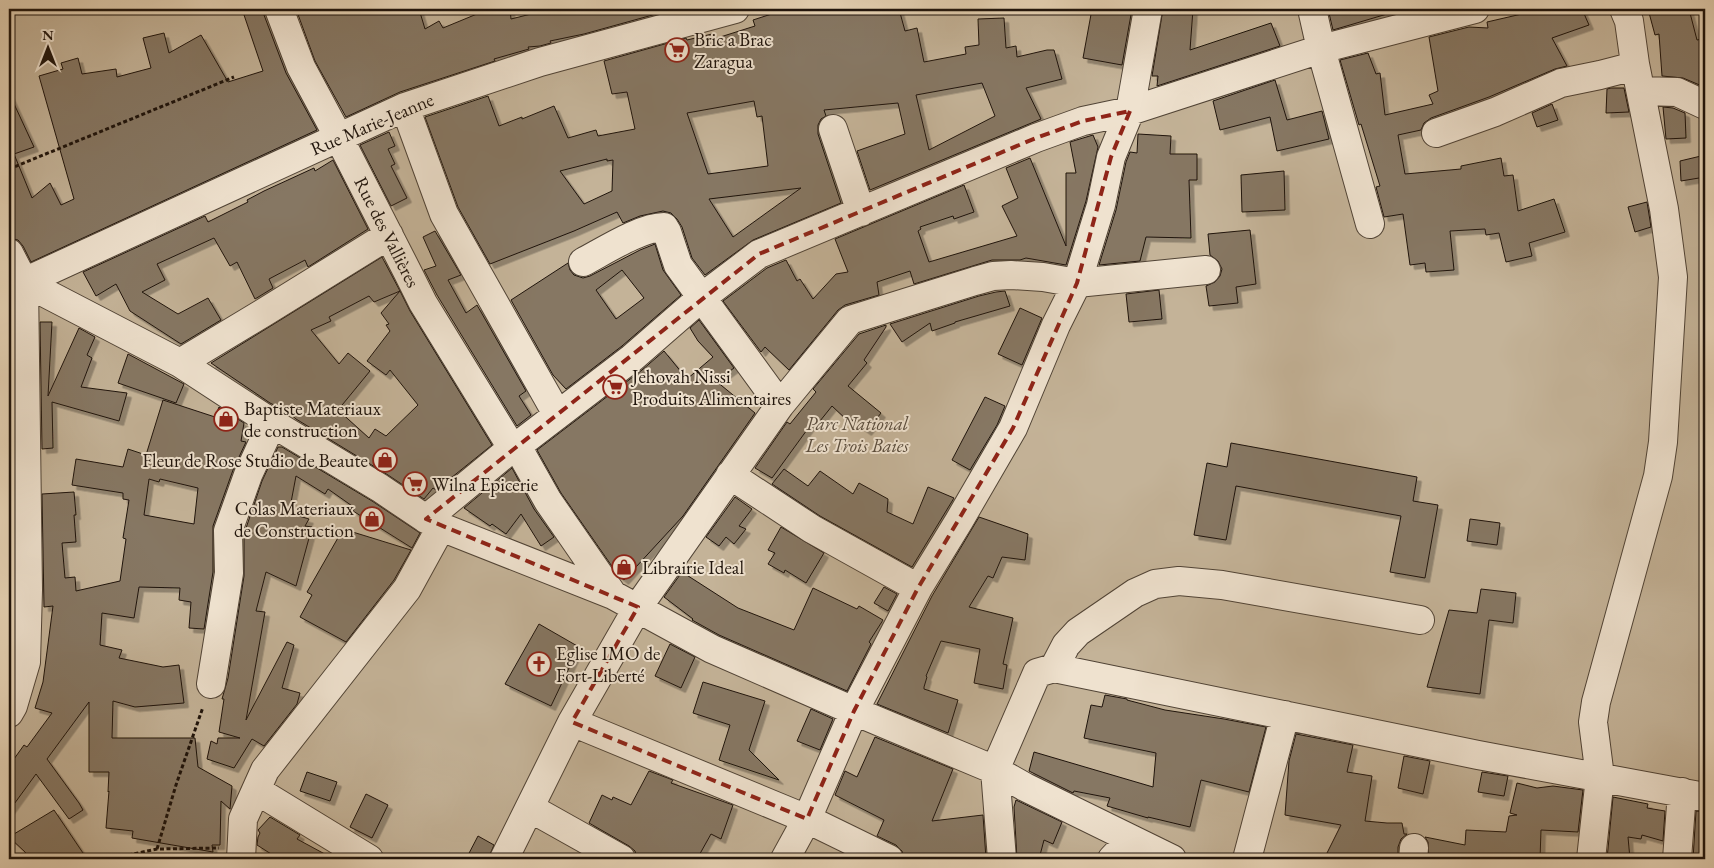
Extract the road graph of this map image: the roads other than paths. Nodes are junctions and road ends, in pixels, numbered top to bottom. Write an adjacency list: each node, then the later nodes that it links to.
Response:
1 (279, 9): 16 (street, Rue des Vallières)
2 (735, 9): 7 (street, Rue Marie-Jeanne)
3 (1148, 9): 13 (street)
4 (1312, 9): 8 (street)
5 (1475, 9): 8 (street)
6 (1624, 9): 9 (street)
7 (680, 16): 12 (street, Rue Marie-Jeanne)
8 (1320, 49): 13 (street); 18 (street)
9 (1635, 64): 10 (street); 15 (street)
10 (1641, 91): 11 (street); 45 (street)
11 (1705, 105)
12 (405, 107): 16 (street, Rue Marie-Jeanne); 28 (street)
13 (1130, 110): 17 (street); 24 (street)
14 (833, 129): 17 (street)
15 (1436, 133)
16 (338, 136): 19 (street, Rue des Vallières); 23 (street, Rue Marie-Jeanne)
17 (861, 212): 25 (street)
18 (1370, 224)
19 (389, 235): 26 (street); 30 (street, Rue des Vallières)
20 (9, 253): 23 (street)
21 (583, 262): 25 (street)
22 (1206, 270): 24 (street)
23 (24, 282): 26 (street); 32 (street)
24 (1077, 283): 27 (street); 34 (street)
25 (701, 298): 27 (street); 28 (street)
26 (180, 362): 29 (street)
27 (780, 406): 31 (street)
28 (557, 414): 30 (street)
29 (272, 422): 33 (street); 39 (street)
30 (514, 447): 33 (street); 35 (street, Rue des Vallières)
31 (730, 475): 34 (street); 36 (street)
32 (18, 488): 41 (street)
33 (433, 523): 35 (street); 46 (street)
34 (918, 588): 40 (street)
35 (614, 595): 36 (street)
36 (638, 607): 40 (street); 43 (street)
37 (1420, 620): 38 (street)
38 (1054, 668): 42 (street); 44 (street)
39 (211, 684)
40 (854, 711): 44 (street); 49 (street)
41 (9, 713)
42 (1284, 715): 45 (street); 60 (street)
43 (572, 722): 48 (street); 49 (street)
44 (995, 770): 50 (street); 57 (street)
45 (1600, 777): 47 (street); 61 (street)
46 (256, 790): 51 (street); 52 (street)
47 (1693, 794): 62 (street)
48 (530, 808): 53 (street); 54 (street)
49 (807, 819): 55 (street); 56 (street)
50 (1131, 839): 58 (street); 59 (street)
51 (242, 854)
52 (369, 859)
53 (504, 859)
54 (621, 859)
55 (785, 859)
56 (889, 859)
57 (1002, 859)
58 (1112, 859)
59 (1172, 859)
60 (1247, 859)
61 (1591, 859)
62 (1677, 859)

